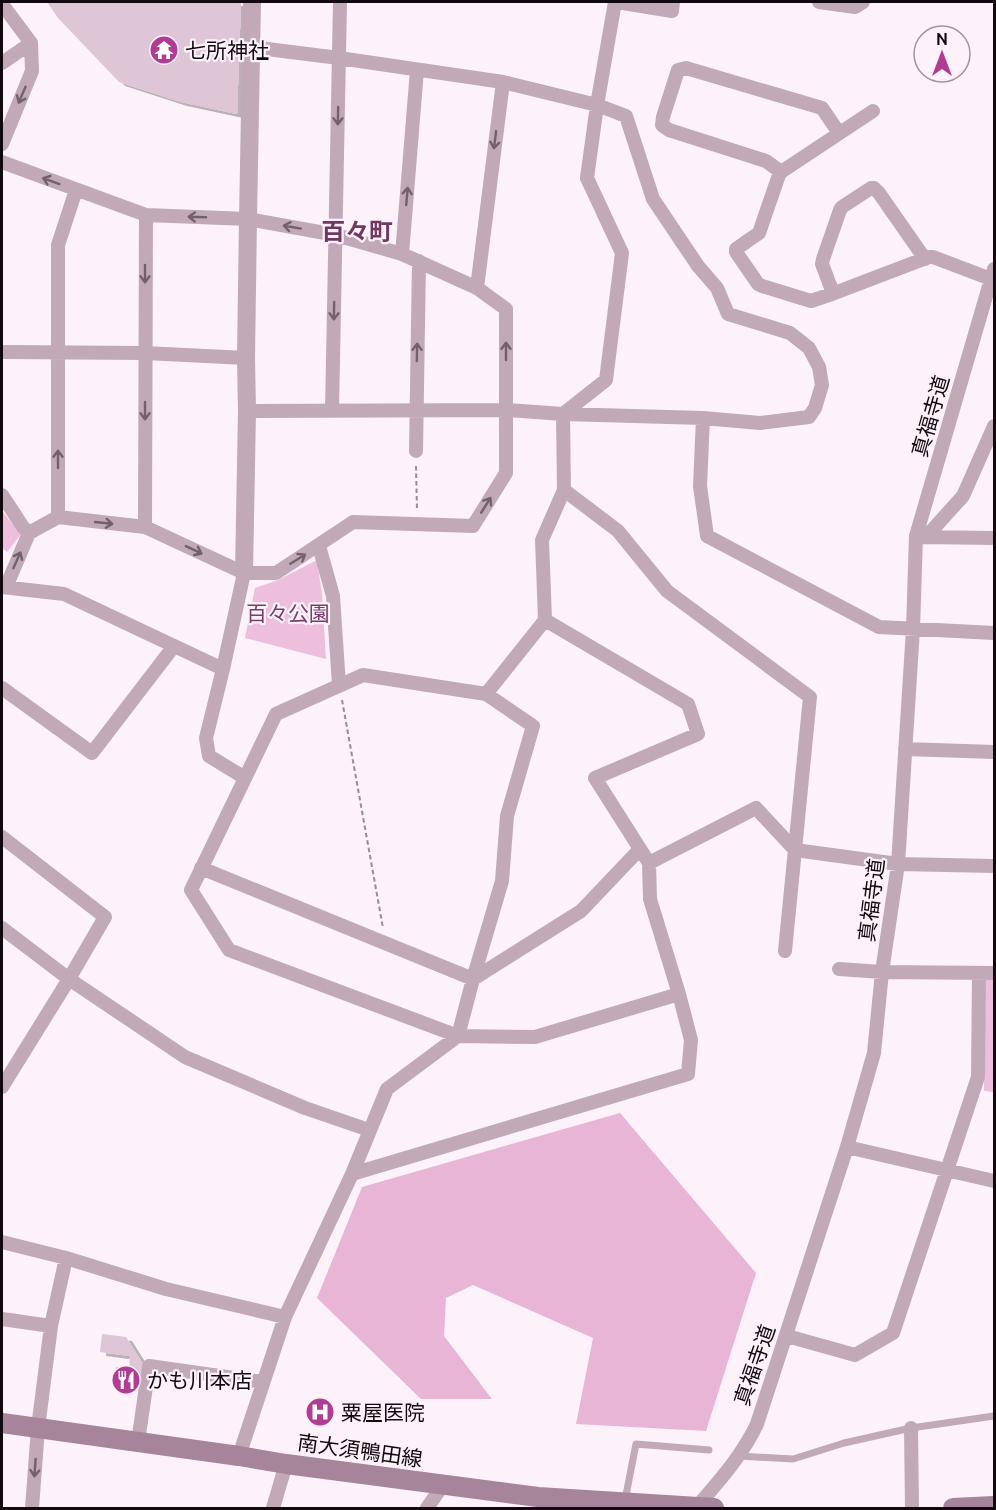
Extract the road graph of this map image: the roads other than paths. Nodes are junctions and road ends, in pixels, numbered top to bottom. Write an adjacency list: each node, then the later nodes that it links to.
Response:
1 (252, 2): 9 (street)
2 (340, 2): 10 (street)
3 (616, 2): 4 (street); 14 (street)
4 (673, 2)
5 (819, 2): 6 (street)
6 (862, 2)
7 (2, 4): 8 (street)
8 (31, 43): 11 (street); 17 (street, one-way to 17)
9 (251, 47): 10 (street); 22 (street)
10 (339, 58): 12 (street); 23 (street, one-way to 23)
11 (2, 63)
12 (417, 70): 13 (street); 24 (street, one-way to 12)
13 (503, 82): 14 (street); 28 (street, one-way to 28)
14 (597, 105): 38 (street); 39 (street)
15 (873, 111): 16 (street)
16 (839, 133): 19 (street); 19 (street)
17 (2, 144)
18 (2, 162): 20 (street, one-way to 18)
19 (781, 172): 29 (street)
20 (76, 190): 21 (street); 31 (street)
21 (146, 215): 22 (street, one-way to 21); 32 (street, one-way to 32)
22 (248, 219): 23 (street, one-way to 22); 33 (street)
23 (336, 235): 24 (street); 37 (street, one-way to 37)
24 (402, 254): 26 (street)
25 (925, 259): 27 (street); 29 (street); 29 (street)
26 (419, 261): 28 (street); 34 (street, one-way to 26)
27 (992, 280): 47 (street, 真福寺道)
28 (477, 288): 35 (street, one-way to 28)
29 (833, 293)
30 (2, 352): 31 (street)
31 (58, 352): 32 (street); 44 (street, one-way to 31)
32 (145, 353): 33 (street); 45 (street, one-way to 45)
33 (246, 358): 36 (street)
34 (416, 410): 35 (street); 37 (street); 41 (street)
35 (507, 410): 38 (street); 49 (street, one-way to 35)
36 (247, 411): 37 (street); 50 (street)
37 (332, 411)
38 (563, 414): 39 (street); 42 (street)
39 (703, 418): 53 (street)
40 (994, 426): 47 (street)
41 (416, 451)
42 (564, 490): 52 (street); 65 (street)
43 (2, 495): 46 (street)
44 (58, 517): 45 (street, one-way to 45); 46 (street)
45 (145, 527): 50 (street, one-way to 50)
46 (29, 533): 51 (street, one-way to 46)
47 (921, 536): 48 (street); 53 (street, 真福寺道)
48 (994, 538)
49 (319, 546): 50 (street, one-way to 49); 57 (street)
50 (244, 573): 56 (street)
51 (4, 587): 55 (street)
52 (545, 620): 59 (street); 64 (street)
53 (913, 629): 54 (street); 60 (street, 真福寺道)
54 (994, 633)
55 (174, 646): 56 (street); 58 (street)
56 (223, 669): 62 (street)
57 (339, 685): 59 (street); 62 (street)
58 (2, 688)
59 (486, 694): 77 (street)
60 (905, 749): 61 (street); 67 (street, 真福寺道)
61 (994, 752)
62 (245, 778): 69 (street)
63 (2, 837): 76 (street)
64 (640, 849): 66 (street); 77 (street)
65 (795, 850): 66 (street); 67 (street); 71 (street)
66 (649, 863): 78 (street)
67 (898, 864): 68 (street); 73 (street, 真福寺道)
68 (994, 866)
69 (201, 868): 77 (street); 79 (street)
70 (2, 928): 76 (street)
71 (785, 951)
72 (839, 969): 73 (street)
73 (882, 972): 75 (street); 82 (street, 真福寺道)
74 (994, 973): 75 (street)
75 (979, 974): 83 (street)
76 (69, 979): 80 (street); 81 (street)
77 (473, 979): 79 (street)
78 (680, 994): 79 (street); 84 (street)
79 (458, 1036): 81 (street)
80 (2, 1087)
81 (369, 1130): 84 (street)
82 (848, 1147): 83 (street); 91 (street, 真福寺道)
83 (946, 1170): 85 (street); 91 (street)
84 (352, 1174): 88 (street)
85 (994, 1181)
86 (2, 1242): 87 (street)
87 (66, 1258): 88 (street); 90 (street)
88 (285, 1317): 92 (street)
89 (2, 1319): 90 (street)
90 (51, 1326): 95 (street)
91 (787, 1336): 100 (street, 真福寺道)
92 (263, 1382): 97 (street); 99 (street)
93 (994, 1416): 96 (lane)
94 (2, 1423): 95 (main road, 南大須鴨田線)
95 (38, 1428): 97 (main road, 南大須鴨田線); 106 (street, one-way to 106)
96 (911, 1428): 100 (lane); 109 (street)
97 (138, 1442): 99 (main road, 南大須鴨田線)
98 (709, 1450): 103 (lane)
99 (239, 1456): 101 (main road, 南大須鴨田線)
100 (739, 1456): 105 (street, 真福寺道)
101 (286, 1464): 102 (main road, 南大須鴨田線); 107 (street)
102 (443, 1485): 103 (main road, 南大須鴨田線); 108 (street)
103 (624, 1503): 105 (main road, 南大須鴨田線)
104 (994, 1506): 110 (main road)
105 (703, 1508)
106 (32, 1509)
107 (273, 1509)
108 (427, 1509)
109 (912, 1509)
110 (953, 1509)

